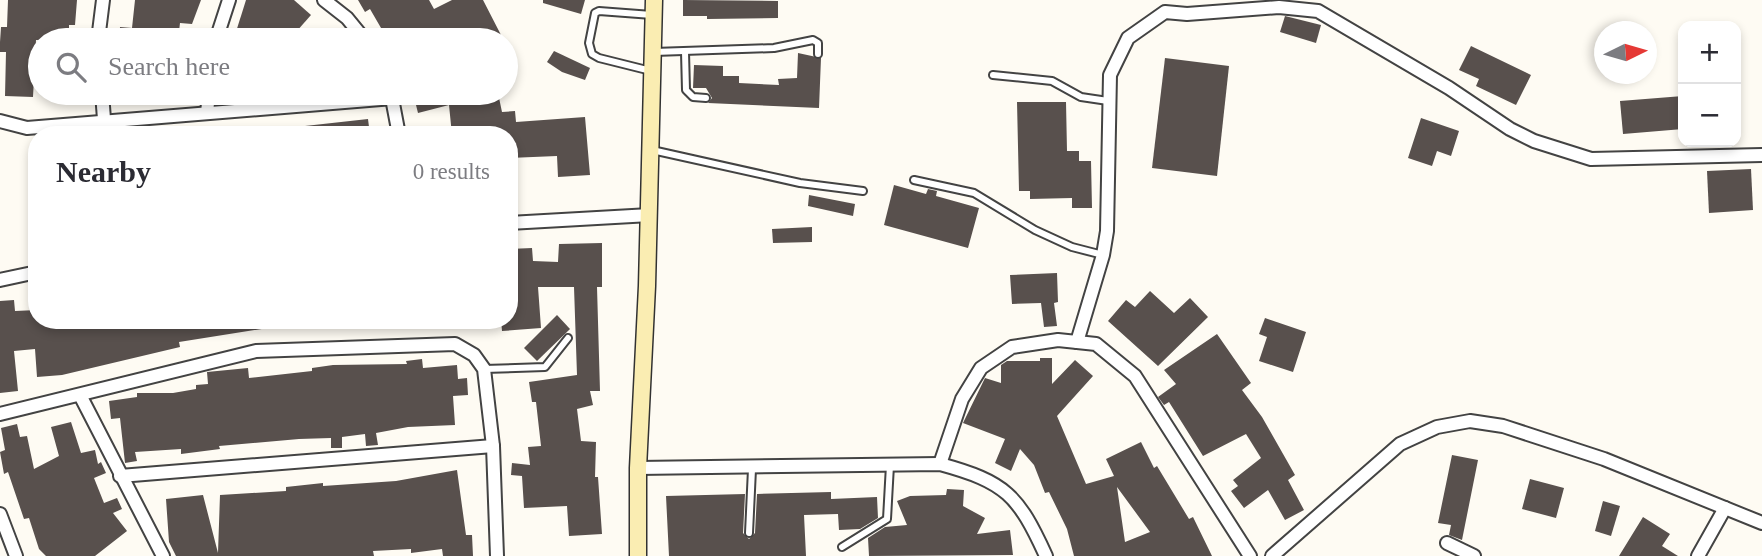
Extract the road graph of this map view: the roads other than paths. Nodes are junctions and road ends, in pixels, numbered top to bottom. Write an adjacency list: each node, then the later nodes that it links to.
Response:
1 (103, 0): 5 (street)
2 (229, 0): 6 (street)
3 (324, 0): 7 (street)
4 (654, 8): 8 (main road); 11 (lane)
5 (100, 28)
6 (220, 28)
7 (355, 28)
8 (652, 51): 9 (lane); 11 (main road)
9 (685, 52): 10 (lane); 13 (lane)
10 (818, 54)
11 (651, 71): 25 (main road)
12 (993, 75): 14 (lane)
13 (705, 98)
14 (1108, 101): 26 (street); 31 (street)
15 (103, 105): 20 (street)
16 (208, 105): 19 (street)
17 (289, 105): 19 (street)
18 (394, 105): 23 (street)
19 (207, 113): 20 (street)
20 (104, 119): 22 (street)
21 (0, 121): 24 (street)
22 (44, 126)
23 (397, 126)
24 (28, 128)
25 (651, 149): 28 (lane); 29 (main road)
26 (1762, 155)
27 (914, 180): 31 (lane)
28 (863, 191)
29 (650, 215): 30 (street); 42 (main road)
30 (518, 222)
31 (1103, 254): 35 (street)
32 (28, 273): 33 (street)
33 (1, 276)
34 (568, 338): 36 (lane)
35 (1077, 342): 40 (street); 57 (street)
36 (484, 369): 37 (street); 39 (street)
37 (80, 395): 38 (street); 44 (street)
38 (0, 414)
39 (493, 446): 44 (street); 54 (street)
40 (940, 464): 41 (street); 56 (street)
41 (890, 465): 43 (street); 51 (lane)
42 (638, 468): 43 (street); 55 (main road)
43 (752, 469): 49 (lane)
44 (120, 476): 53 (street)
45 (1725, 508): 47 (street); 58 (street); 60 (street)
46 (0, 514): 48 (street)
47 (1762, 523)
48 (3, 532): 52 (street)
49 (749, 533)
50 (1447, 543): 59 (street)
51 (842, 547)
52 (16, 556)
53 (163, 556)
54 (497, 556)
55 (638, 556)
56 (1046, 556)
57 (1250, 556)
58 (1272, 556)
59 (1474, 556)
60 (1698, 556)

